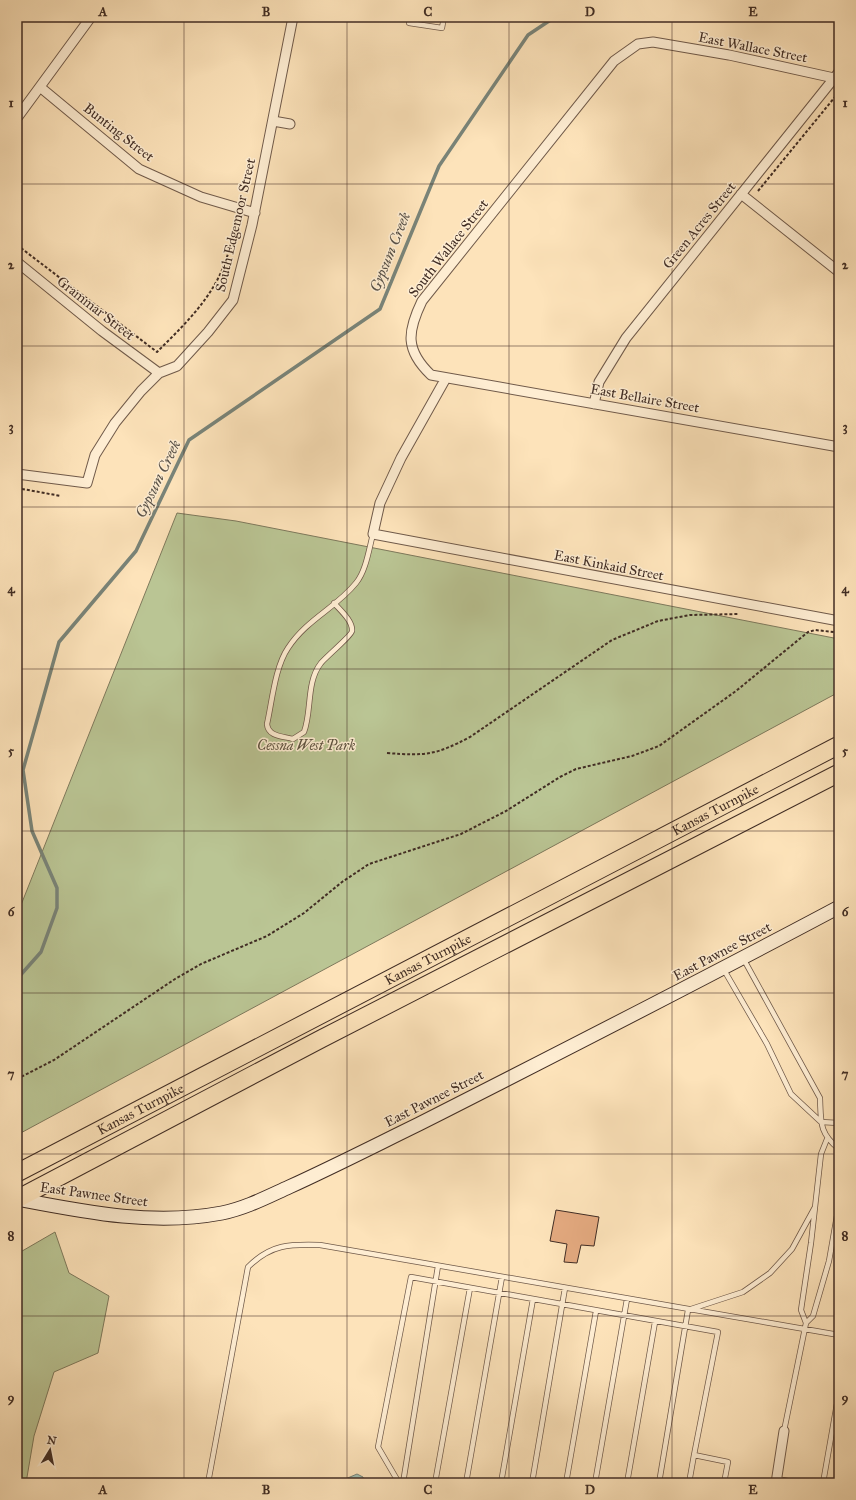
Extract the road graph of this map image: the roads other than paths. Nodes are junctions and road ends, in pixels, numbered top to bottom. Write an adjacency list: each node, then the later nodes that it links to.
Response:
1 (91, 17): 7 (street)
2 (293, 17): 9 (street, South Edgemoor Street)
3 (410, 17): 4 (lane)
4 (444, 17)
5 (642, 44): 6 (street, East Wallace Street); 16 (street, South Wallace Street)
6 (836, 75): 11 (street, Green Acres Street)
7 (40, 86): 8 (street); 12 (street, Bunting Street)
8 (17, 118)
9 (273, 121): 10 (street); 12 (street, South Edgemoor Street)
10 (290, 124)
11 (741, 194): 14 (street); 17 (street, Green Acres Street)
12 (255, 213): 15 (street, South Edgemoor Street)
13 (17, 262): 15 (street, Grammar Street)
14 (839, 272)
15 (160, 373): 19 (street, South Edgemoor Street)
16 (446, 378): 17 (street, East Bellaire Street); 20 (street)
17 (594, 404): 18 (street, East Bellaire Street)
18 (839, 447)
19 (17, 474)
20 (373, 534): 21 (lane); 22 (street, East Kinkaid Street)
21 (334, 603): 21 (lane)
22 (839, 621)
23 (839, 745): 32 (highway, Kansas Turnpike)
24 (839, 773): 33 (highway, Kansas Turnpike)
25 (839, 907): 26 (main road, East Pawnee Street)
26 (743, 958): 27 (main road, East Pawnee Street); 28 (lane)
27 (723, 969): 28 (lane); 33 (main road, East Pawnee Street)
28 (821, 1122): 29 (lane); 30 (lane)
29 (839, 1123)
30 (827, 1139): 31 (lane); 35 (lane)
31 (839, 1149)
32 (21, 1171)
33 (17, 1199)
34 (839, 1204): 49 (lane)
35 (815, 1207): 45 (lane); 49 (lane)
36 (438, 1266): 37 (lane); 38 (lane); 57 (lane)
37 (502, 1277): 40 (lane); 41 (lane)
38 (436, 1281): 39 (lane); 58 (lane); 59 (lane)
39 (470, 1288): 41 (lane); 60 (lane)
40 (565, 1288): 43 (lane); 44 (lane)
41 (499, 1293): 42 (lane); 61 (lane)
42 (533, 1299): 44 (lane); 62 (lane)
43 (627, 1299): 45 (lane); 47 (lane)
44 (562, 1304): 46 (lane); 63 (lane)
45 (688, 1310): 50 (lane); 51 (lane)
46 (596, 1311): 47 (lane); 64 (lane)
47 (624, 1316): 48 (lane); 65 (lane)
48 (655, 1322): 50 (lane); 66 (lane)
49 (806, 1323): 51 (lane)
50 (685, 1327): 55 (lane); 67 (lane)
51 (805, 1329): 52 (lane); 54 (lane)
52 (839, 1335)
53 (839, 1392): 71 (lane)
54 (784, 1431): 56 (street)
55 (694, 1455): 68 (lane); 69 (lane)
56 (776, 1481): 70 (lane)
57 (208, 1483)
58 (399, 1483)
59 (403, 1483)
60 (434, 1483)
61 (466, 1483)
62 (501, 1483)
63 (532, 1483)
64 (566, 1483)
65 (595, 1483)
66 (627, 1483)
67 (659, 1483)
68 (689, 1483)
69 (724, 1483)
70 (799, 1483)
71 (824, 1483)

